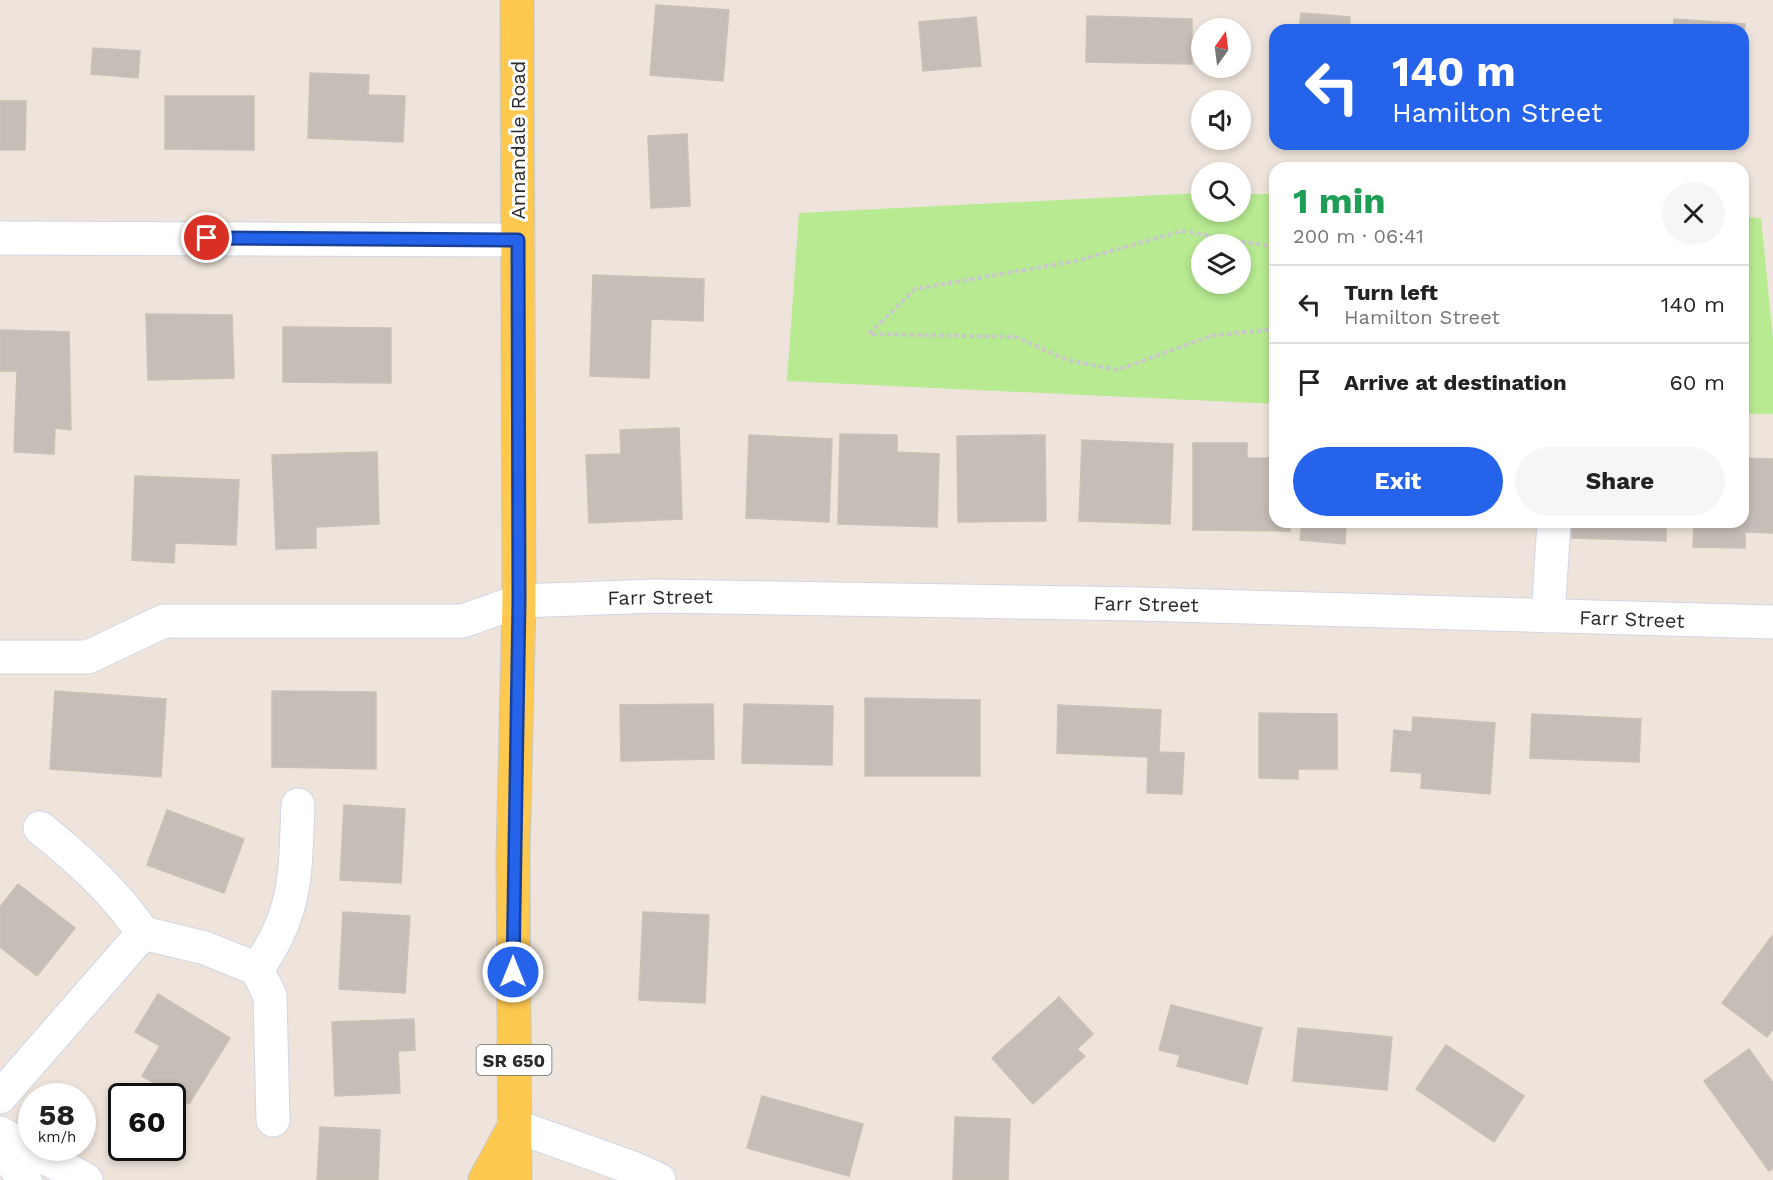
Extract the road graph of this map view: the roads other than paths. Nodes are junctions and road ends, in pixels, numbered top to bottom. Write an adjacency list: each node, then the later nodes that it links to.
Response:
1 (517, 0): 3 (main road, Annandale Road / SR 650)
2 (0, 238): 3 (street)
3 (518, 240): 5 (main road, Annandale Road / SR 650)
4 (1554, 528): 6 (street)
5 (519, 601): 6 (street, Farr Street); 8 (street, Farr Street); 15 (main road, Annandale Road / SR 650)
6 (1548, 616): 7 (street, Farr Street)
7 (1773, 622)
8 (0, 657)
9 (298, 805): 12 (street)
10 (40, 828): 11 (street)
11 (143, 933): 12 (street); 13 (street)
12 (257, 969): 14 (street)
13 (0, 1097)
14 (273, 1120)
15 (515, 1126): 20 (main road); 21 (main road, Annandale Road / SR 650); 22 (street)
16 (0, 1133): 19 (street)
17 (0, 1148): 18 (street)
18 (25, 1180)
19 (86, 1180)
20 (485, 1180)
21 (515, 1180)
22 (659, 1180)

